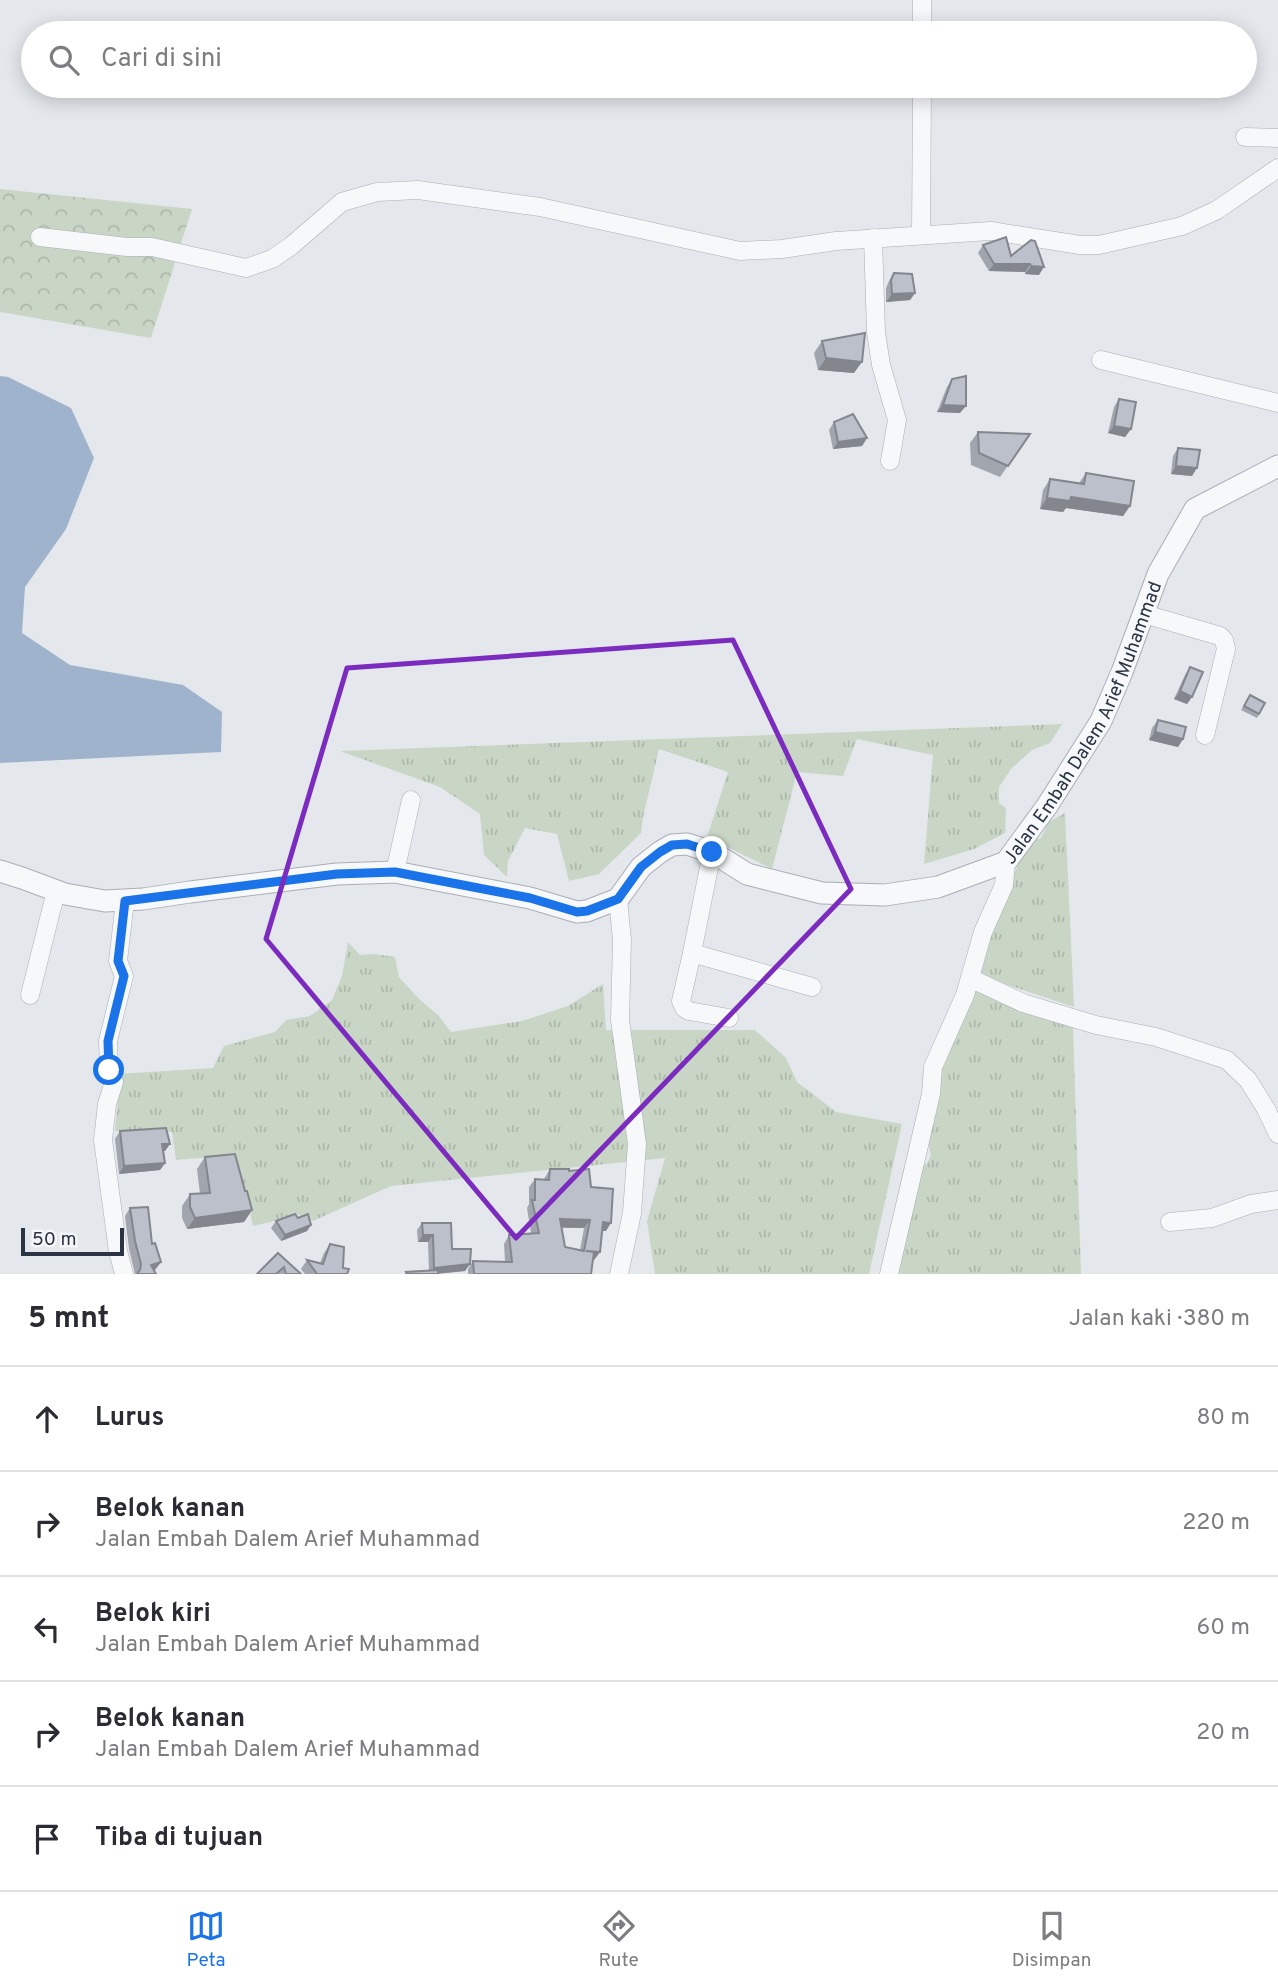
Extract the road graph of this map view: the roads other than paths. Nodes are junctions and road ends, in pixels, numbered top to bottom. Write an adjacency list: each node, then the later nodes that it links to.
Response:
1 (922, 0): 2 (street)
2 (922, 21)
3 (922, 98): 7 (street)
4 (1245, 137): 5 (street)
5 (1278, 138)
6 (1278, 168): 7 (street)
7 (921, 235): 9 (street)
8 (40, 237): 9 (street)
9 (873, 238): 12 (street)
10 (1101, 360): 11 (street)
11 (1278, 402)
12 (890, 461)
13 (1278, 466): 14 (street, Jalan Embah Dalem Arief Muhammad)
14 (1144, 614): 15 (street); 18 (street, Jalan Embah Dalem Arief Muhammad)
15 (1205, 735)
16 (411, 800): 20 (street)
17 (712, 852): 18 (street, Jalan Embah Dalem Arief Muhammad); 22 (street, Jalan Embah Dalem Arief Muhammad); 24 (street)
18 (1006, 862): 25 (street)
19 (0, 871): 21 (street)
20 (395, 872): 22 (street); 23 (street)
21 (56, 891): 23 (street); 27 (street)
22 (618, 899): 33 (street)
23 (125, 901): 32 (street)
24 (692, 953): 26 (street); 28 (street)
25 (970, 978): 29 (street); 34 (street)
26 (812, 987)
27 (30, 995)
28 (729, 1018)
29 (1278, 1134)
30 (1278, 1200): 31 (street)
31 (1170, 1222)
32 (124, 1274)
33 (619, 1274)
34 (888, 1274)

